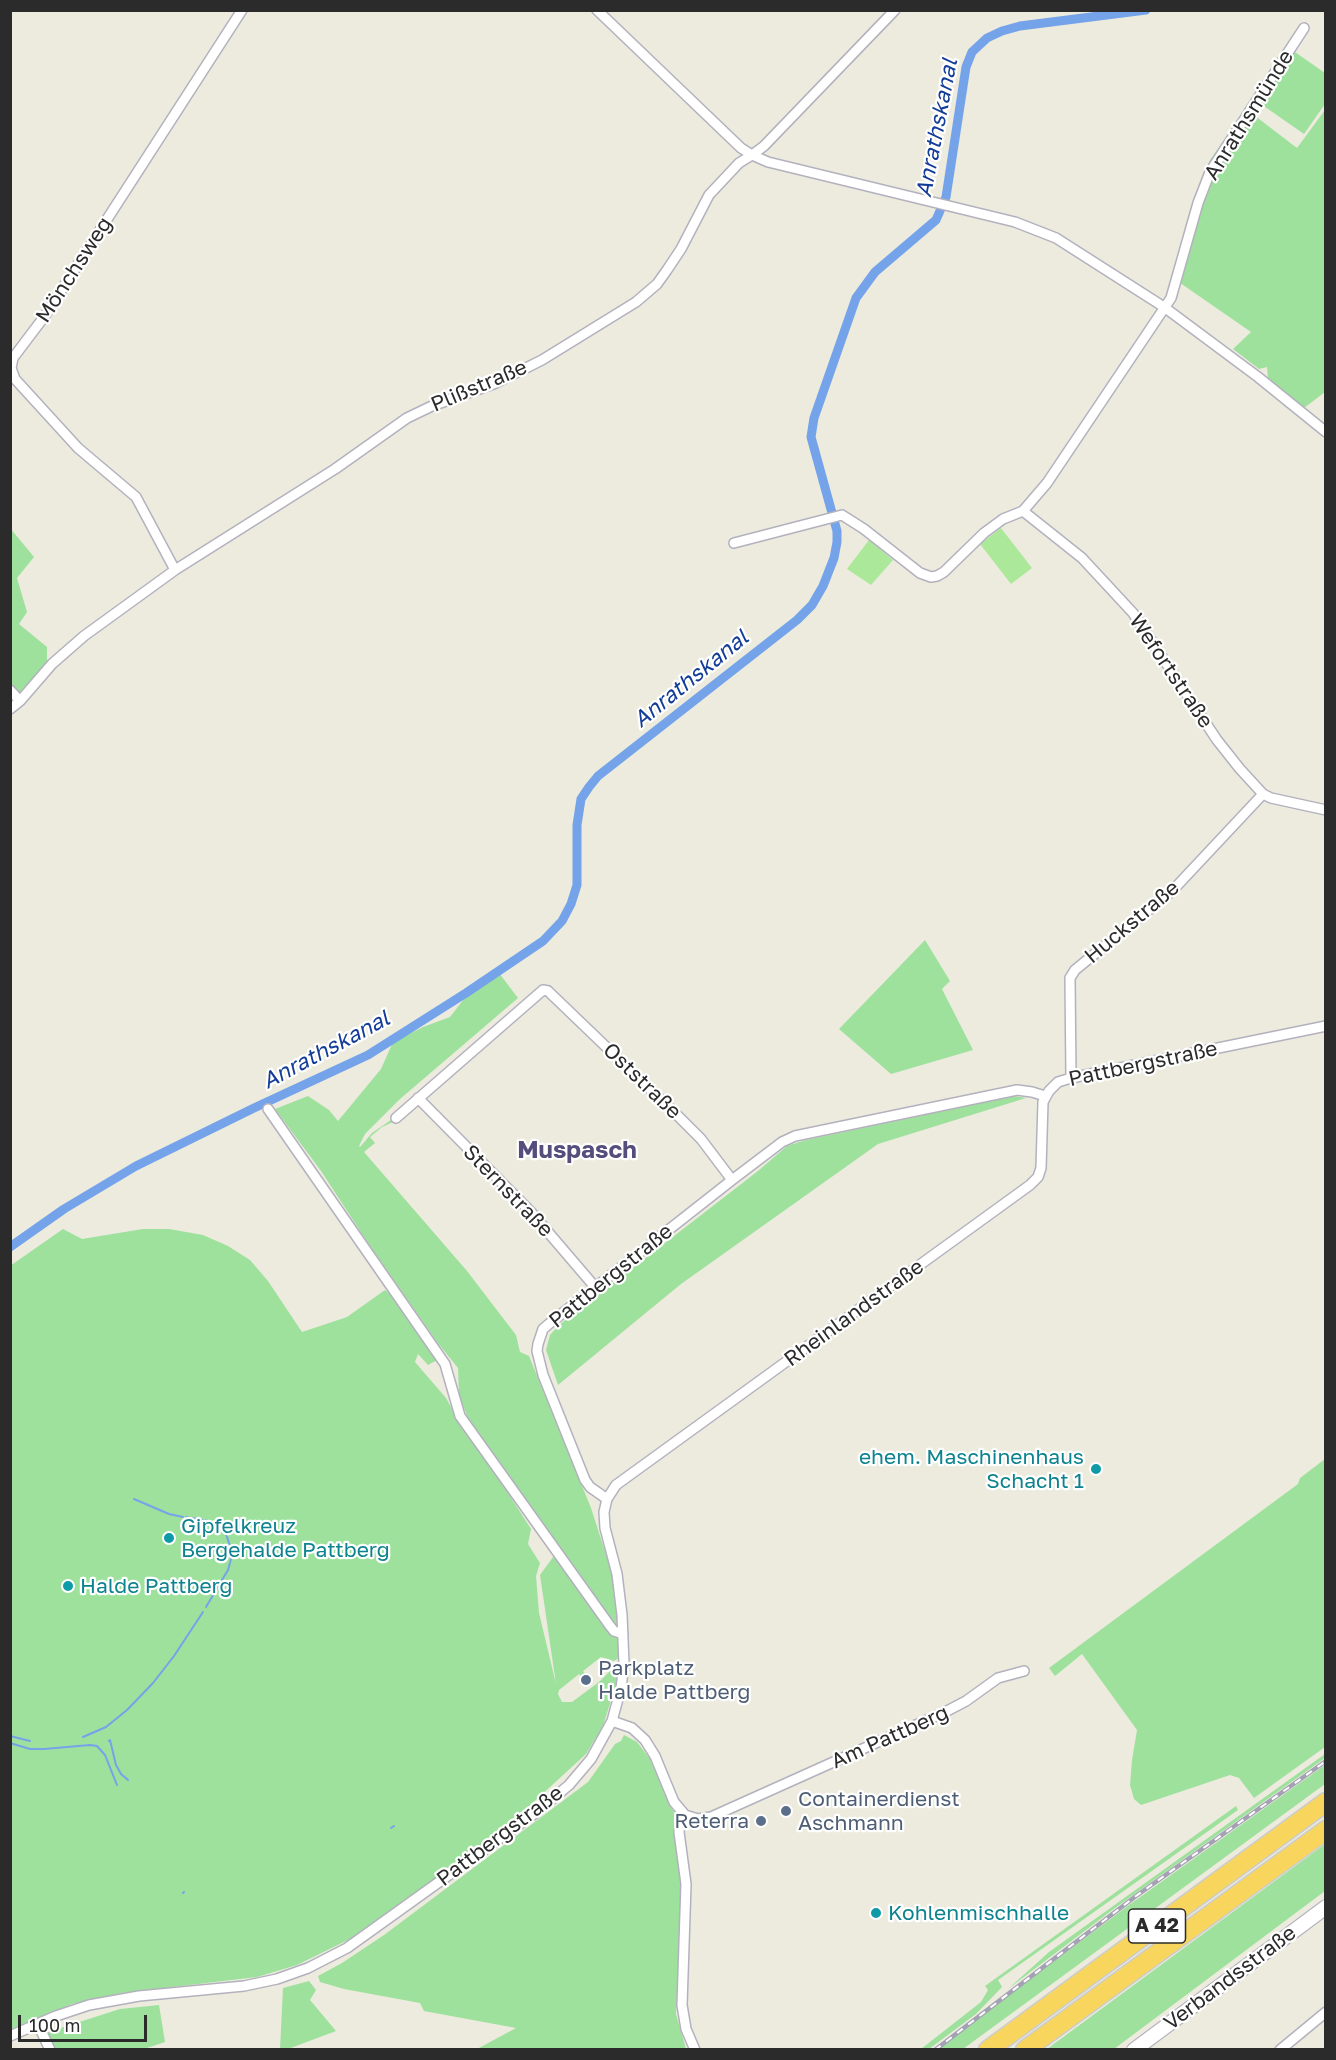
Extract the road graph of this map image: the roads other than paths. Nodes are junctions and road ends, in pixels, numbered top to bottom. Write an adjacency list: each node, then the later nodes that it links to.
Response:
1 (242, 10): 10 (street, Mönchsweg)
2 (597, 10): 5 (street)
3 (895, 10): 5 (street, Plißstraße)
4 (1304, 28): 6 (street, Anrathsmünde)
5 (752, 155): 6 (street); 10 (street, Plißstraße)
6 (1164, 307): 7 (street); 8 (street)
7 (1326, 432)
8 (1023, 512): 9 (street); 14 (street, Wefortstraße)
9 (734, 543)
10 (175, 570): 12 (street, Plißstraße)
11 (10, 690): 12 (street)
12 (20, 701): 13 (street, Plißstraße)
13 (10, 709)
14 (1263, 794): 15 (street); 17 (street, Huckstraße)
15 (1326, 810)
16 (1326, 1026): 17 (street, Pattbergstraße)
17 (1071, 1078): 18 (street, Pattbergstraße)
18 (1045, 1096): 22 (street, Pattbergstraße); 24 (street, Rheinlandstraße)
19 (418, 1098): 21 (street); 22 (street, Oststraße); 23 (street, Sternstraße)
20 (268, 1109): 25 (street)
21 (396, 1118)
22 (732, 1180): 23 (street, Pattbergstraße)
23 (595, 1287): 24 (street, Pattbergstraße)
24 (607, 1499): 25 (street, Pattbergstraße)
25 (623, 1634): 27 (street, Pattbergstraße)
26 (1024, 1671): 29 (street, Am Pattberg)
27 (612, 1721): 29 (street); 33 (street, Pattbergstraße)
28 (1326, 1802): 37 (highway, A 42)
29 (685, 1815): 36 (street)
30 (1326, 1830): 38 (highway, A 42)
31 (1326, 1907): 39 (main road, Verbandsstraße)
32 (1326, 2012): 40 (street)
33 (38, 2024): 34 (street, Pattbergstraße); 35 (street)
34 (10, 2036)
35 (50, 2049)
36 (695, 2049)
37 (988, 2049)
38 (1025, 2049)
39 (1134, 2049)
40 (1280, 2049)

